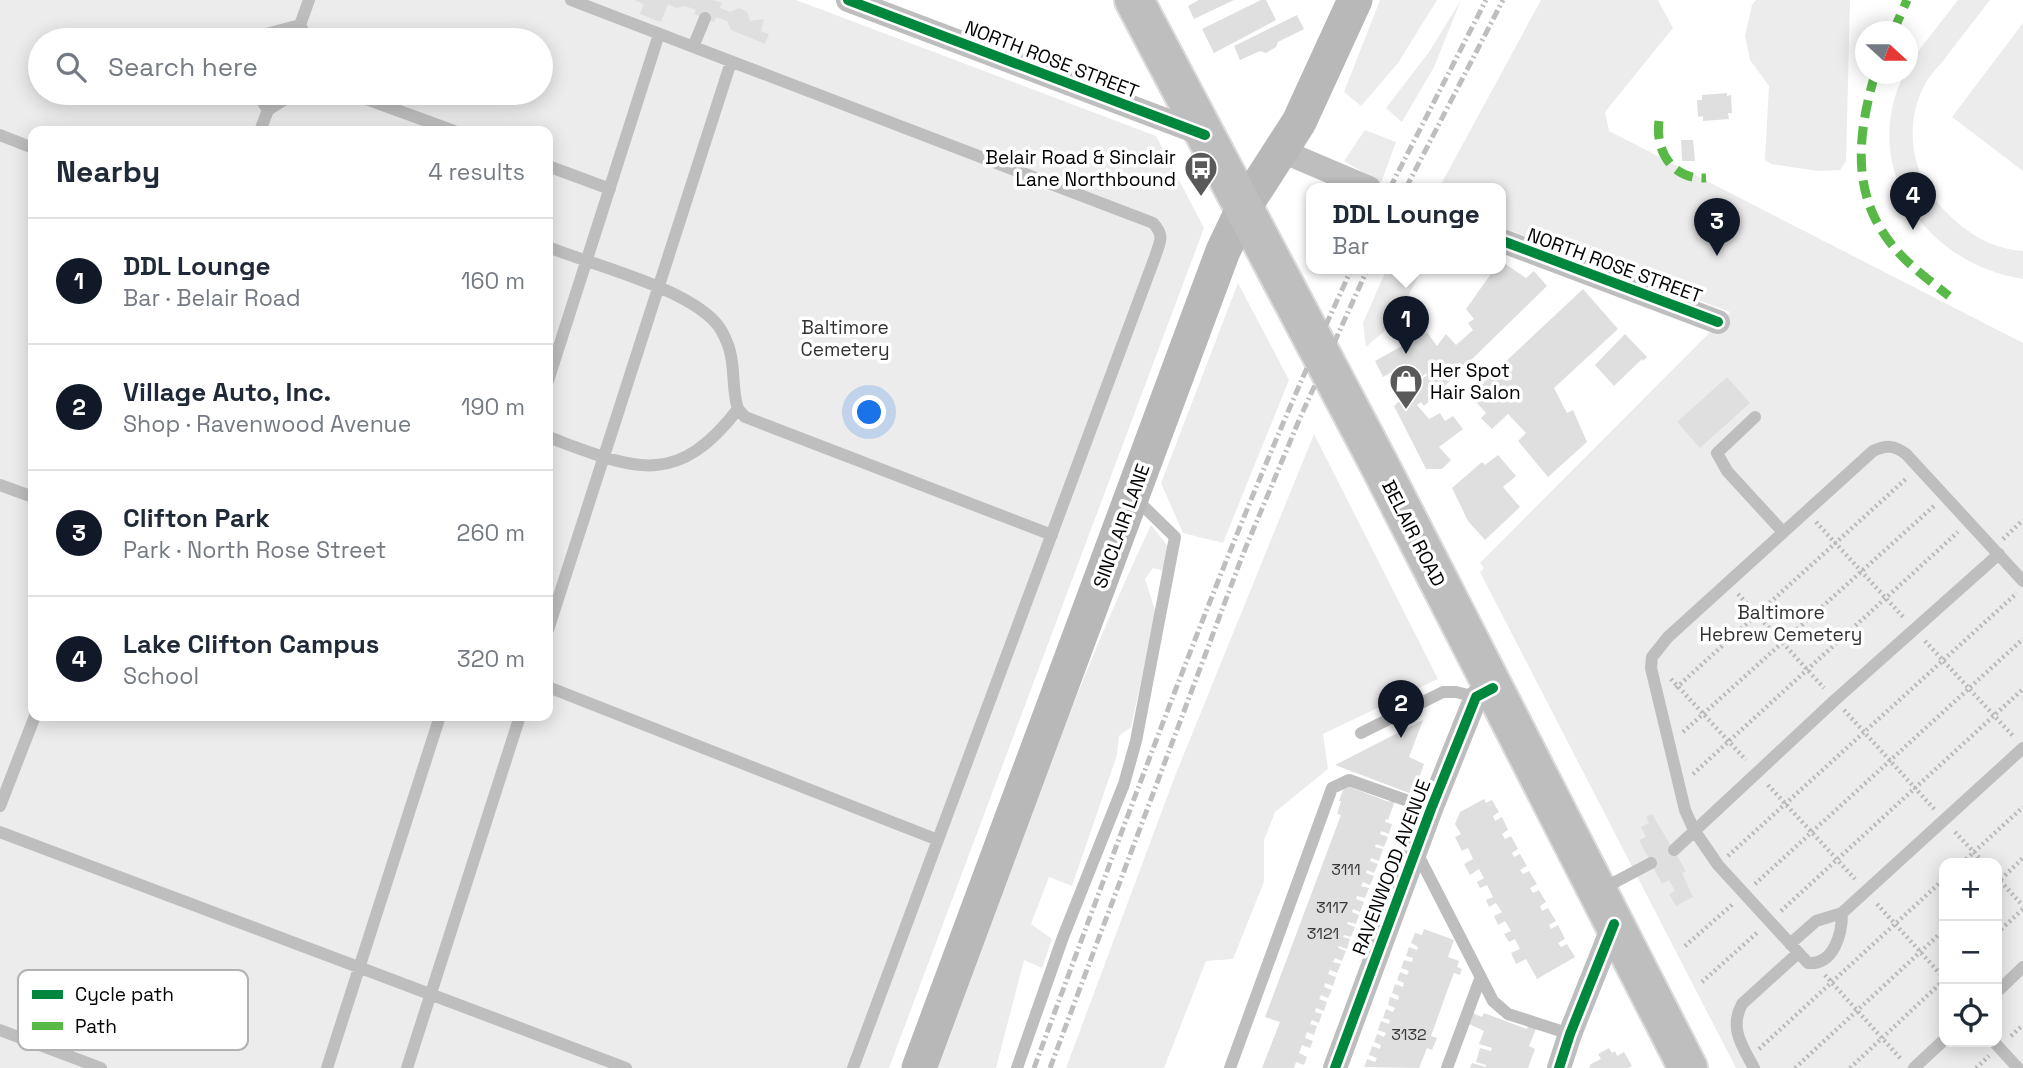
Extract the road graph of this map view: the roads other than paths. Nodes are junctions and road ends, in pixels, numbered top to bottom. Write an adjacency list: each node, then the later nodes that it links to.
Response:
1 (309, 0): 7 (lane)
2 (570, 0): 10 (lane)
3 (848, 0): 20 (street, NORTH ROSE STREET)
4 (1134, 0): 20 (main road, BELAIR ROAD)
5 (1356, 0): 22 (main road, SINCLAIR LANE)
6 (705, 18): 11 (lane)
7 (300, 25): 8 (lane); 9 (lane)
8 (289, 28)
9 (302, 28)
10 (659, 34): 11 (lane); 25 (lane)
11 (693, 47): 12 (lane)
12 (731, 62): 30 (lane); 41 (lane)
13 (265, 105): 16 (lane)
14 (276, 105): 16 (lane)
15 (383, 105): 18 (lane)
16 (268, 110): 17 (lane)
17 (262, 126)
18 (440, 126)
19 (0, 135): 21 (lane)
20 (1205, 135): 26 (main road, BELAIR ROAD)
21 (28, 146)
22 (1282, 151): 24 (street); 26 (main road, SINCLAIR LANE)
23 (553, 168): 25 (lane)
24 (1357, 183)
25 (610, 189): 29 (lane)
26 (1243, 209): 39 (main road, SINCLAIR LANE); 46 (main road, BELAIR ROAD)
27 (1506, 242): 31 (street, NORTH ROSE STREET)
28 (553, 249): 29 (lane)
29 (586, 261): 30 (lane); 32 (lane)
30 (658, 288): 33 (lane); 36 (lane)
31 (1718, 322)
32 (553, 366)
33 (738, 409): 36 (lane); 41 (lane)
34 (1755, 417): 40 (lane)
35 (553, 439): 36 (lane)
36 (603, 457): 44 (lane)
37 (0, 485): 38 (lane)
38 (28, 495)
39 (1132, 495): 80 (main road, SINCLAIR LANE); 81 (lane)
40 (1783, 532): 42 (lane); 54 (lane)
41 (1052, 535): 56 (lane)
42 (1996, 551): 43 (lane); 54 (lane)
43 (2023, 581)
44 (553, 614)
45 (553, 689): 56 (lane)
46 (1485, 692): 50 (lane); 53 (street, RAVENWOOD AVENUE); 60 (main road, BELAIR ROAD)
47 (33, 721): 52 (lane)
48 (438, 721): 63 (lane)
49 (518, 721): 67 (lane)
50 (1360, 733)
51 (2023, 748): 61 (lane)
52 (0, 806)
53 (1431, 809): 57 (street, RAVENWOOD AVENUE); 82 (lane)
54 (1694, 830): 58 (lane); 62 (lane)
55 (0, 832): 63 (lane)
56 (938, 841): 79 (lane)
57 (1416, 850): 65 (lane); 83 (street, RAVENWOOD AVENUE)
58 (1674, 850)
59 (1651, 863): 60 (lane)
60 (1606, 908): 69 (street); 86 (main road, BELAIR ROAD)
61 (1842, 913): 62 (lane); 62 (lane)
62 (1794, 949): 74 (lane)
63 (360, 967): 67 (lane); 76 (lane)
64 (2023, 967): 66 (lane)
65 (1480, 979): 69 (lane); 84 (lane)
66 (2002, 987)
67 (430, 994): 77 (lane); 78 (lane)
68 (0, 1030): 70 (lane)
69 (1570, 1034): 85 (street)
70 (18, 1037)
71 (1939, 1045): 87 (lane)
72 (1999, 1047): 88 (lane)
73 (53, 1050): 75 (lane)
74 (1751, 1063)
75 (101, 1068)
76 (327, 1068)
77 (407, 1068)
78 (626, 1068)
79 (853, 1068)
80 (919, 1068)
81 (1017, 1068)
82 (1230, 1068)
83 (1335, 1068)
84 (1447, 1068)
85 (1559, 1068)
86 (1688, 1068)
87 (1914, 1068)
88 (2018, 1068)

